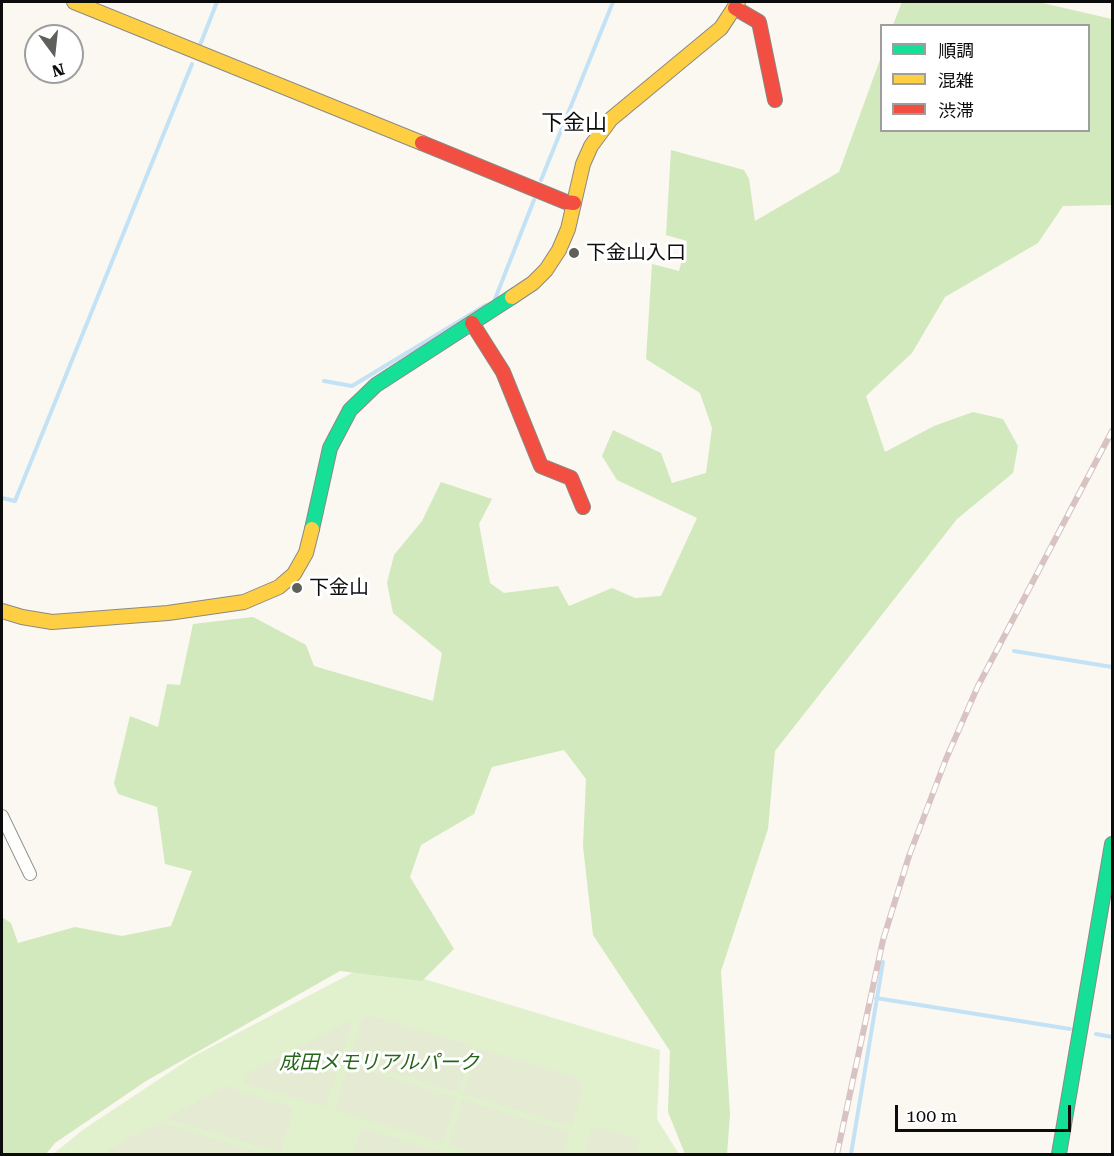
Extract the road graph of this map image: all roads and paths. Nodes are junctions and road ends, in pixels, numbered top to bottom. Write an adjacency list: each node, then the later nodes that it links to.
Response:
1 (74, 2): 4 (street)
2 (736, 5): 3 (street); 4 (street)
3 (775, 100)
4 (574, 203): 5 (street)
5 (472, 323): 6 (street); 7 (street)
6 (583, 507)
7 (2, 611)
8 (2, 816): 10 (street)
9 (1113, 844): 11 (street)
10 (30, 874)
11 (1059, 1155)

